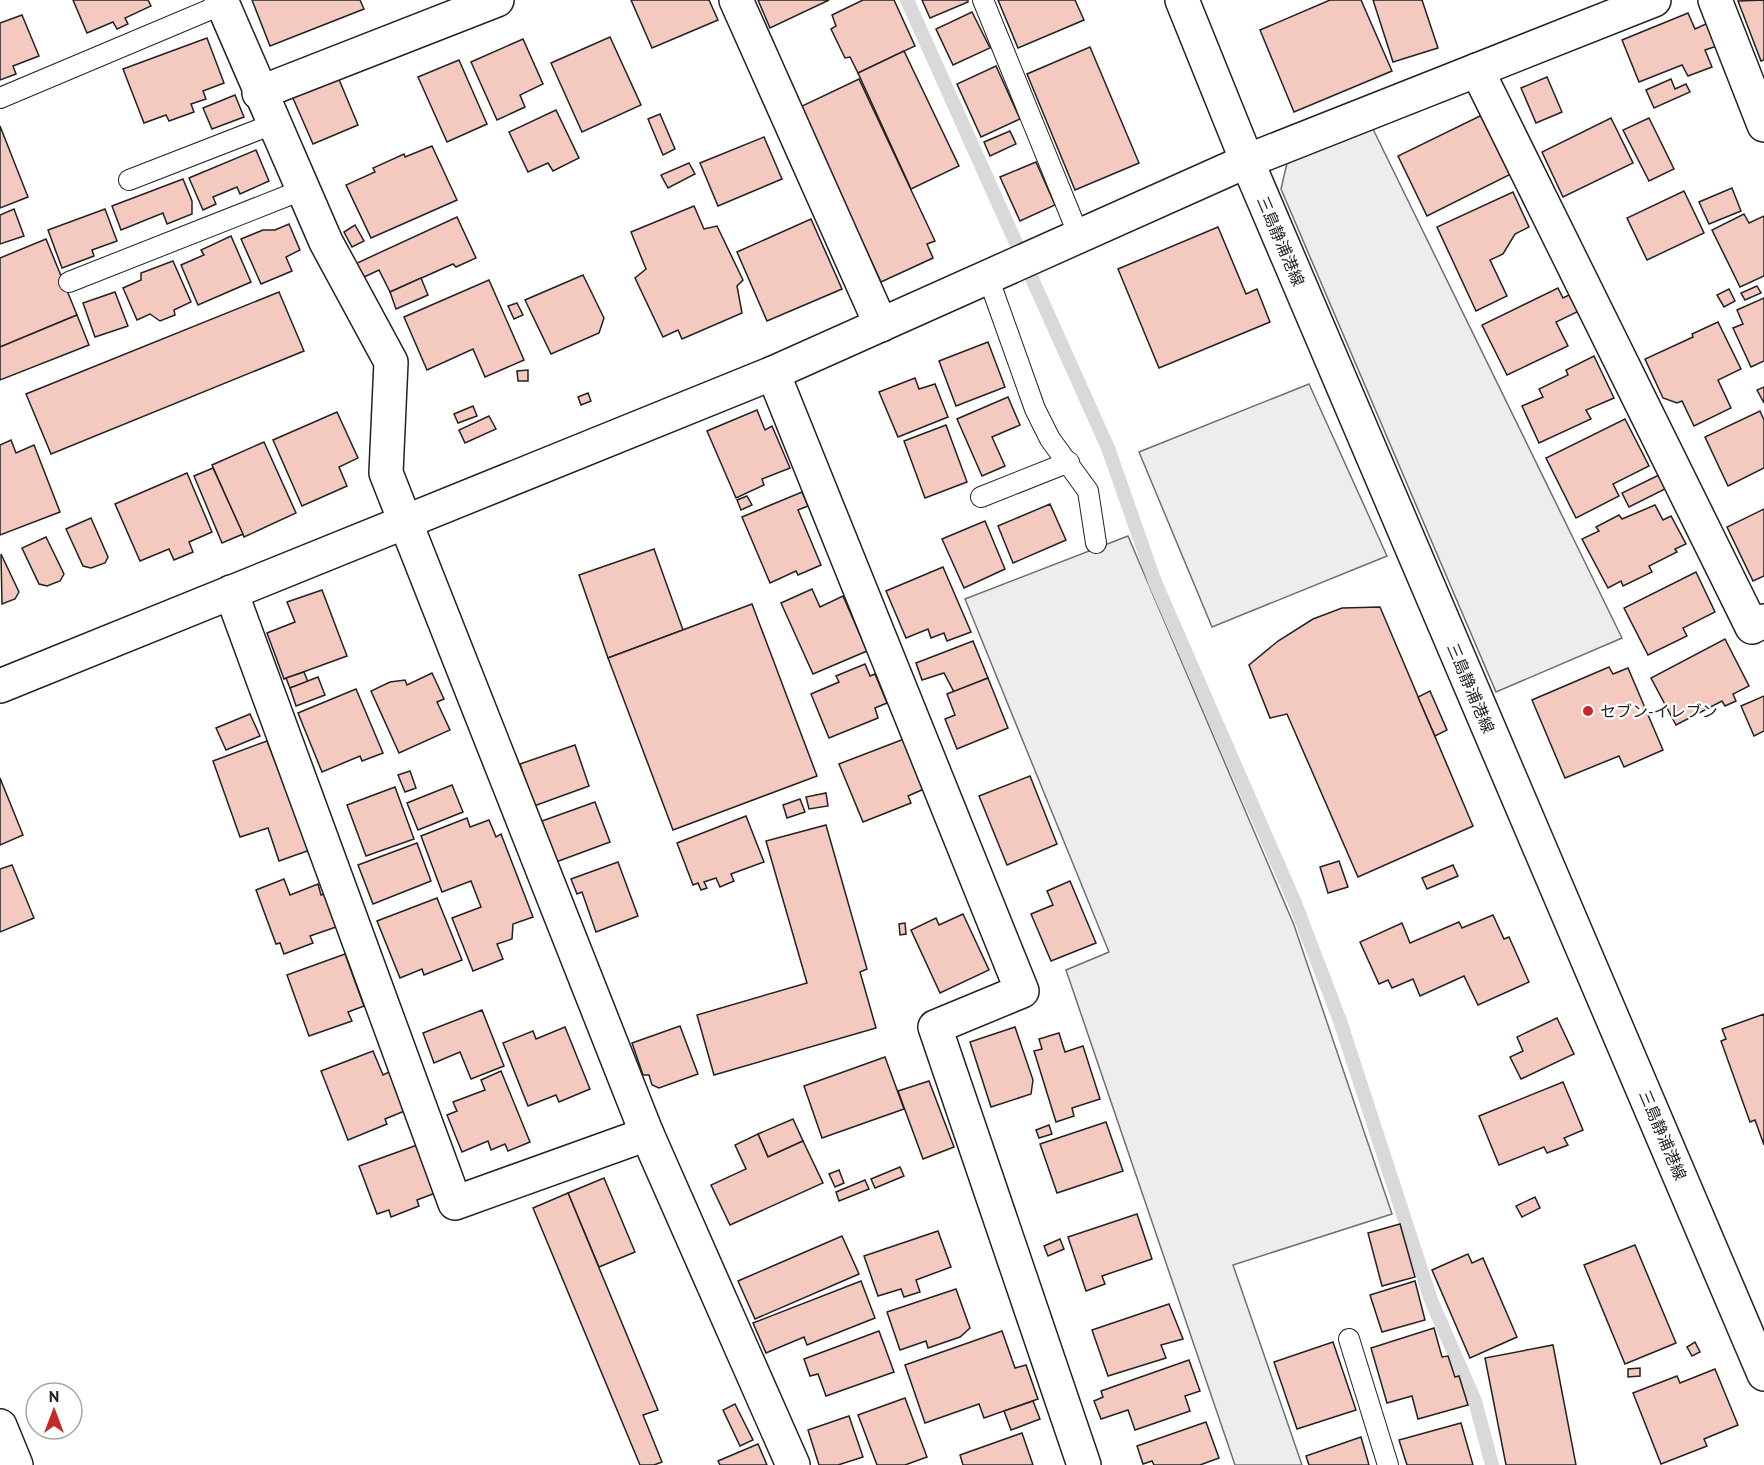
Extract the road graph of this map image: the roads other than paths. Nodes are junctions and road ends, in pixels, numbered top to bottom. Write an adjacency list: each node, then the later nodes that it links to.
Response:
1 (497, 0): 9 (street)
2 (736, 0): 19 (street)
3 (983, 0): 16 (lane)
4 (1182, 0): 13 (street, 三島静浦港線)
5 (1654, 0): 8 (street)
6 (1715, 0): 12 (street)
7 (222, 2): 9 (street); 10 (lane)
8 (1477, 70): 13 (street); 26 (street)
9 (259, 93): 11 (street)
10 (0, 98)
11 (273, 124): 14 (lane); 15 (street)
12 (1764, 125)
13 (1248, 161): 16 (street); 30 (street, 三島静浦港線)
14 (129, 180)
15 (303, 190): 18 (lane); 23 (street)
16 (1079, 236): 17 (street)
17 (988, 277): 19 (street); 21 (lane)
18 (69, 282)
19 (881, 325): 20 (street)
20 (773, 373): 23 (street); 34 (street)
21 (1069, 462): 22 (lane); 24 (lane)
22 (981, 497)
23 (405, 520): 25 (street); 28 (street)
24 (1096, 543)
25 (231, 592): 27 (street); 28 (street)
26 (1764, 621)
27 (0, 686)
28 (647, 1134): 33 (street)
29 (1349, 1339): 35 (lane)
30 (1764, 1374)
31 (0, 1426): 32 (street)
32 (16, 1465)
33 (794, 1465)
34 (1084, 1465)
35 (1388, 1465)

